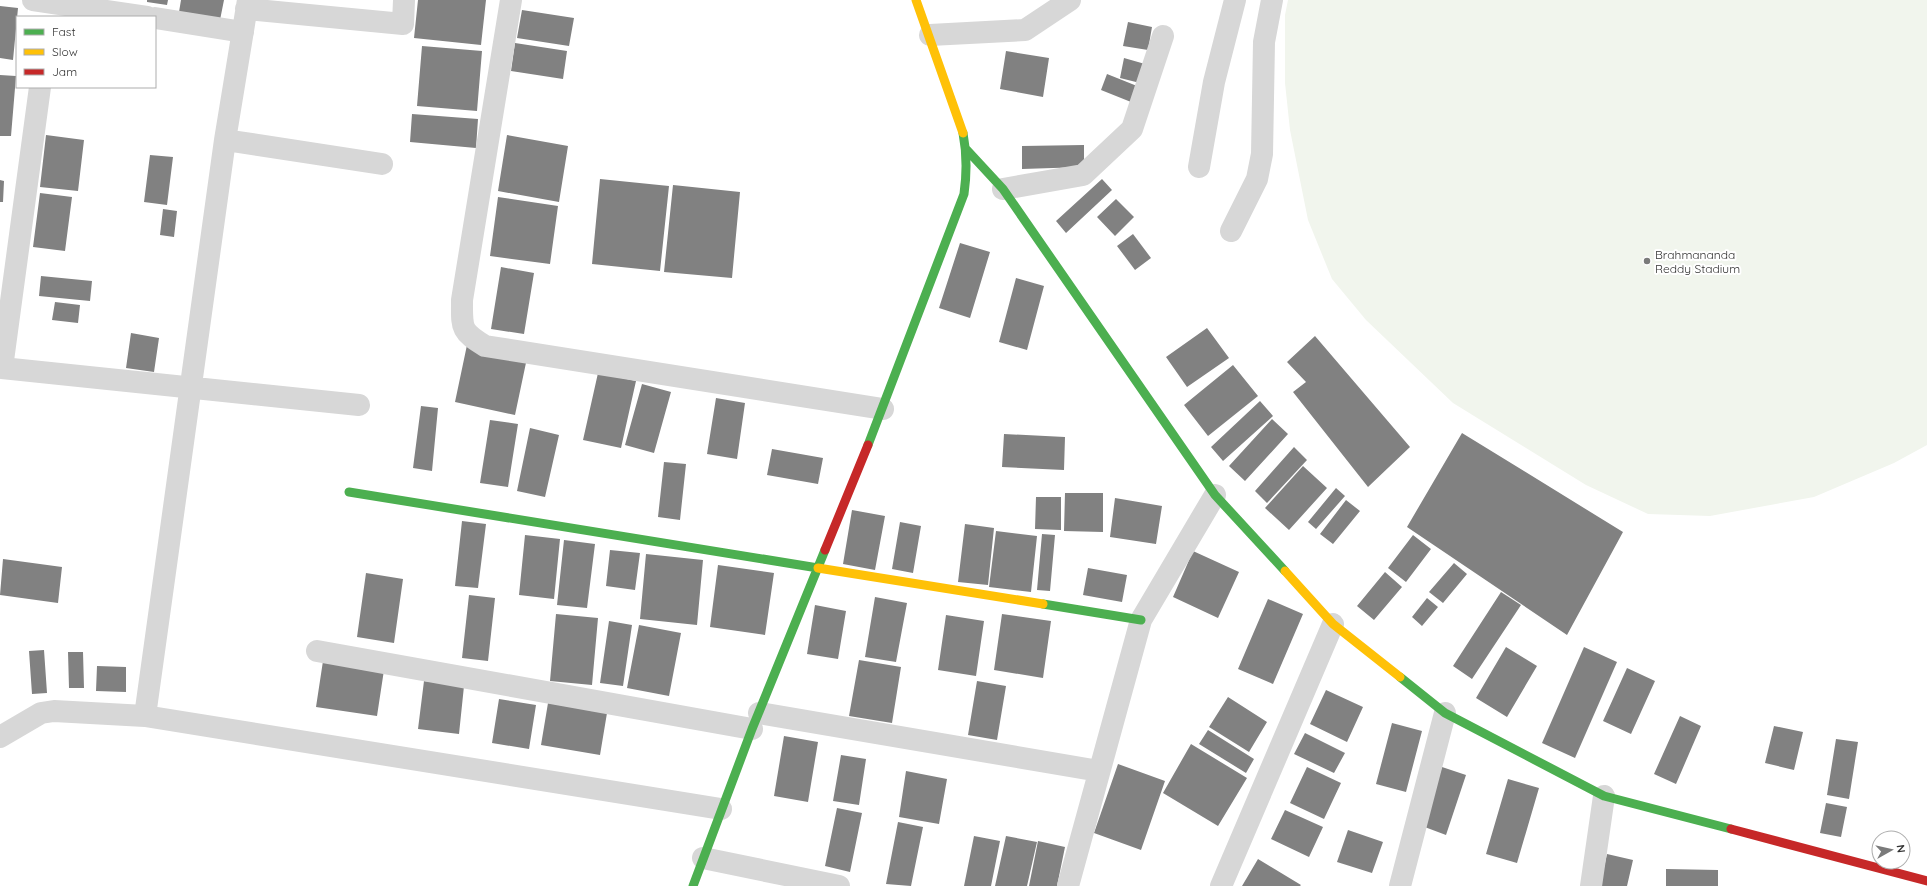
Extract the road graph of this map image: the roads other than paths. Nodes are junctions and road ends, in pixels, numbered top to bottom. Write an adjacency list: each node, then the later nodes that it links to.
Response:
1 (404, 0): 7 (street)
2 (511, 0): 24 (street)
3 (916, 0): 12 (street)
4 (1070, 0): 12 (street)
5 (1235, 0): 18 (street)
6 (1272, 0): 20 (street)
7 (247, 4): 11 (street)
8 (46, 5): 9 (street)
9 (139, 16)
10 (156, 18): 11 (street)
11 (243, 32): 15 (street)
12 (930, 35): 16 (street)
13 (1163, 36): 19 (street)
14 (40, 88): 21 (street)
15 (225, 140): 17 (street); 22 (street)
16 (966, 149): 19 (street); 24 (street)
17 (382, 164)
18 (1199, 167)
19 (1003, 189): 26 (street)
20 (1231, 231)
21 (1, 376): 22 (street)
22 (191, 389): 23 (street); 32 (street)
23 (359, 405)
24 (882, 409): 27 (street)
25 (349, 492): 27 (street)
26 (1215, 495): 28 (street); 29 (street)
27 (818, 568): 28 (street); 33 (street)
28 (1141, 620): 35 (street)
29 (1333, 624): 31 (street); 43 (street)
30 (317, 651): 33 (street)
31 (1445, 713): 36 (street); 44 (street)
32 (145, 716): 34 (street); 37 (street)
33 (756, 721): 35 (street); 37 (street)
34 (0, 737)
35 (1099, 771): 42 (street)
36 (1604, 796): 39 (street); 45 (street)
37 (722, 809): 38 (street)
38 (703, 858): 40 (street); 41 (street)
39 (1927, 881)
40 (693, 886)
41 (839, 886)
42 (1068, 886)
43 (1221, 886)
44 (1400, 886)
45 (1591, 886)

